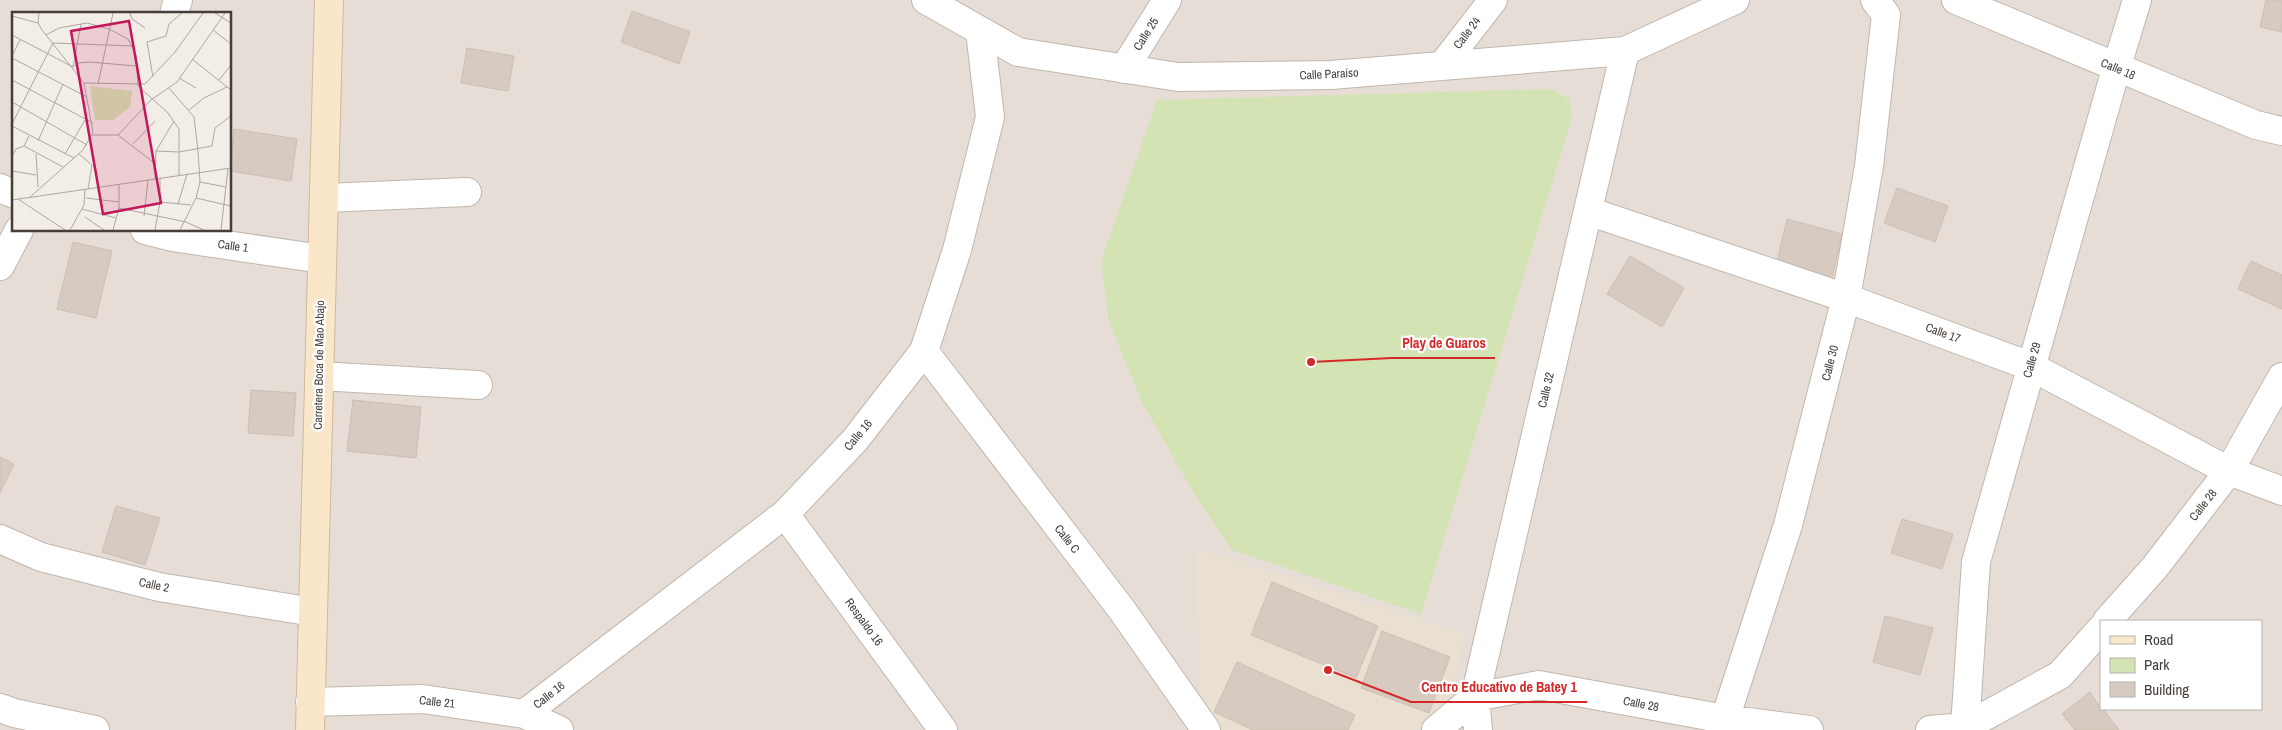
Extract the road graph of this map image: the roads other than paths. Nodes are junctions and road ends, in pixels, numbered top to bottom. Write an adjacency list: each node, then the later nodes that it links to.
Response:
1 (329, 0): 18 (street, Carretera Boca de Mao Abajo)
2 (926, 0): 9 (street, Calle Paraíso)
3 (1167, 0): 13 (street, Calle 25)
4 (1493, 0): 11 (street, Calle 24)
5 (1735, 0): 10 (street, Calle Paraíso)
6 (1875, 0): 24 (street, Calle 30)
7 (1956, 0): 12 (street, Calle 18)
8 (2137, 0): 12 (street, Calle 29)
9 (980, 31): 13 (street, Calle Paraíso); 25 (street, Calle 16)
10 (1625, 52): 11 (street, Calle Paraíso); 19 (street, Calle 32)
11 (1442, 66): 13 (street, Calle Paraíso)
12 (2116, 68): 14 (street, Calle 18); 26 (street, Calle 29)
13 (1124, 69)
14 (2282, 131)
15 (0, 188): 17 (street)
16 (467, 192): 18 (street)
17 (12, 193)
18 (325, 198): 22 (street, Carretera Boca de Mao Abajo)
19 (1588, 211): 24 (street, Calle 17); 37 (street, Calle 32)
20 (18, 231): 23 (street)
21 (149, 231): 22 (street, Calle 1)
22 (322, 259): 27 (street, Carretera Boca de Mao Abajo)
23 (0, 266)
24 (1846, 298): 26 (street, Calle 17); 41 (street, Calle 30)
25 (924, 351): 32 (street, Calle 16); 47 (street, Calle C)
26 (2030, 366): 30 (street, Calle 17); 42 (street, Calle 29)
27 (319, 376): 29 (street); 34 (street, Carretera Boca de Mao Abajo)
28 (2282, 377): 30 (street, Calle 28)
29 (478, 385)
30 (2229, 471): 31 (street, Calle 17); 35 (street, Calle 28)
31 (2282, 492)
32 (785, 514): 39 (street, Calle 16); 46 (street, Respaldo 16)
33 (0, 539): 34 (street, Calle 2)
34 (313, 612): 38 (street, Carretera Boca de Mao Abajo)
35 (2109, 620)
36 (2100, 630): 42 (street)
37 (1475, 697): 41 (street, Calle 28); 48 (street); 49 (street, Calle 32)
38 (310, 702): 39 (street, Calle 21); 44 (street, Carretera Boca de Mao Abajo)
39 (524, 714): 45 (street, Calle 21)
40 (8, 717): 43 (street)
41 (1725, 719): 50 (street, Calle 28)
42 (1965, 727): 51 (street)
43 (95, 730)
44 (310, 730)
45 (559, 730)
46 (943, 730)
47 (1206, 730)
48 (1436, 730)
49 (1478, 730)
50 (1809, 730)
51 (1930, 730)

